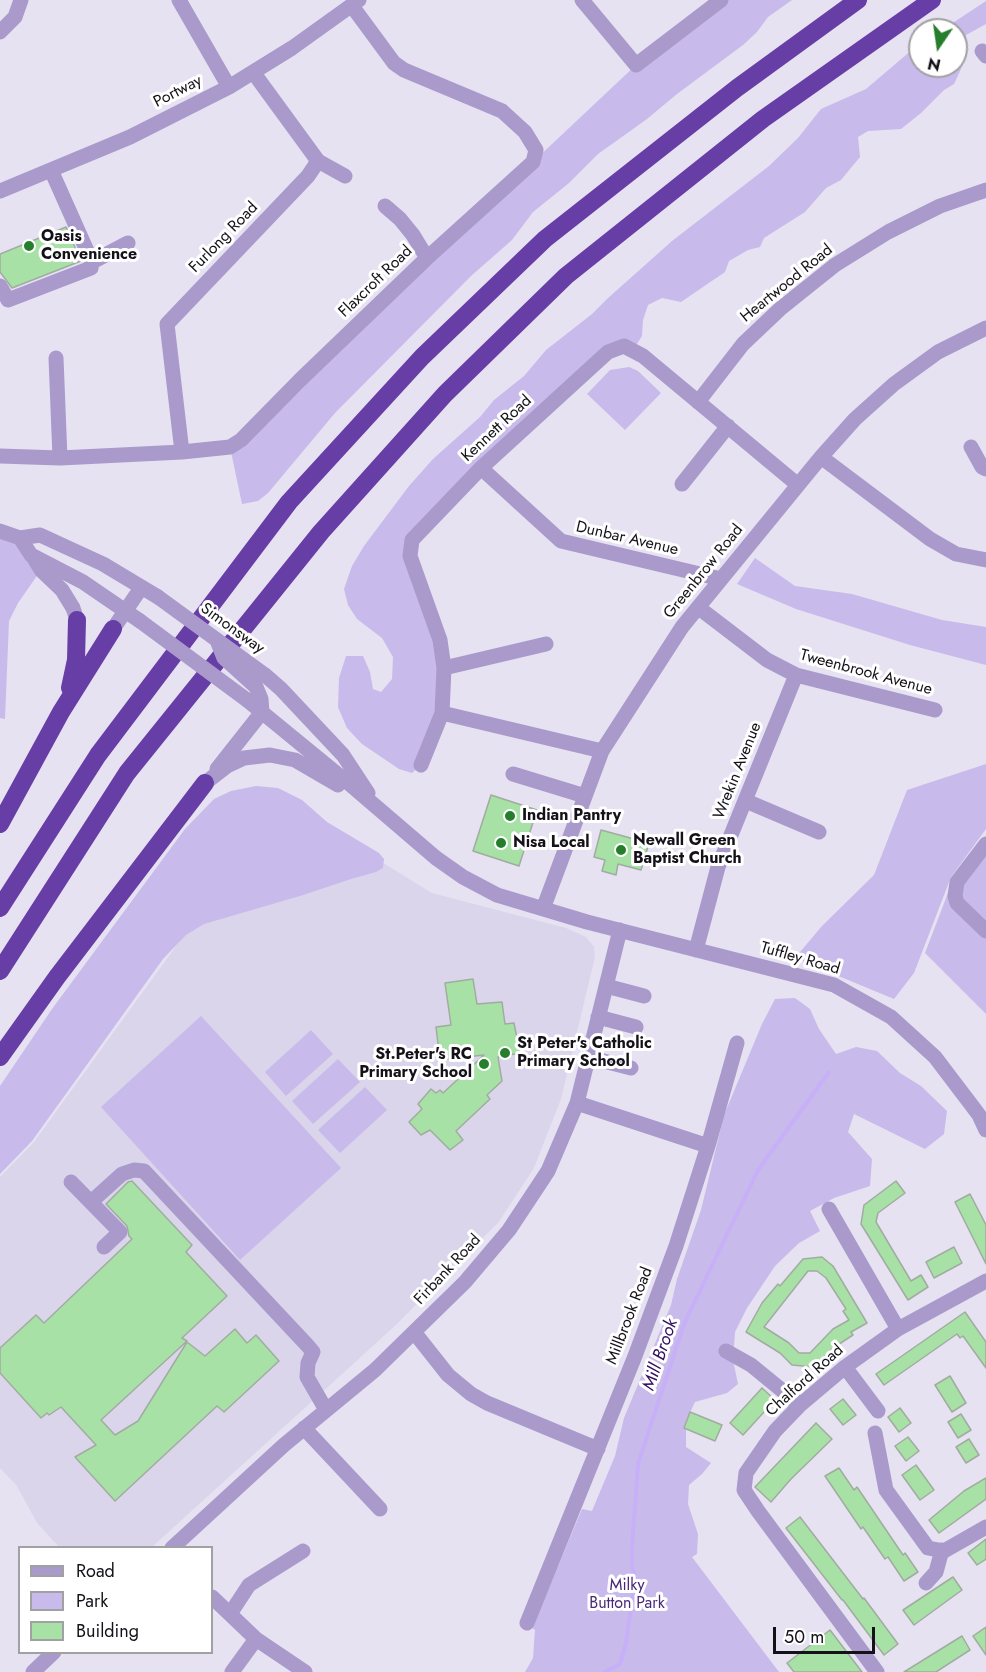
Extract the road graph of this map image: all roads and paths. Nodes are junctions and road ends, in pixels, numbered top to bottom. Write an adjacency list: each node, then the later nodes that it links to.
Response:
1 (21, 0): 10 (street)
2 (179, 0): 12 (street)
3 (582, 0): 4 (street)
4 (721, 0)
5 (858, 0): 9 (highway)
6 (867, 0): 9 (highway)
7 (932, 0): 69 (highway)
8 (355, 3): 11 (street, Portway); 20 (street, Flaxcroft Road)
9 (823, 27): 64 (highway)
10 (0, 32)
11 (253, 72): 12 (street, Portway); 13 (street)
12 (229, 87): 14 (street, Portway)
13 (318, 161): 15 (street); 28 (street, Furlong Road)
14 (51, 170): 16 (street, Portway); 21 (street)
15 (345, 176)
16 (0, 190)
17 (986, 190): 25 (street, Heartwood Road)
18 (385, 206): 20 (street)
19 (128, 243): 21 (street)
20 (427, 258): 28 (street, Flaxcroft Road)
21 (92, 262): 22 (street)
22 (0, 286)
23 (986, 328): 30 (street, Greenbrow Road)
24 (56, 358): 31 (street)
25 (698, 402): 26 (street, Kennett Road); 32 (street, Kennett Road)
26 (728, 426): 34 (street); 35 (street, Kennett Road)
27 (970, 447): 33 (street)
28 (182, 452): 31 (street, Flaxcroft Road)
29 (0, 456): 31 (street, Flaxcroft Road)
30 (821, 457): 35 (street, Greenbrow Road); 39 (street)
31 (60, 458)
32 (481, 468): 40 (street, Dunbar Avenue); 47 (street, Kennett Road)
33 (986, 469)
34 (682, 484)
35 (798, 484): 40 (street, Greenbrow Road)
36 (0, 531): 37 (street, Simonsway)
37 (20, 538): 38 (street, Simonsway); 41 (street, Simonsway)
38 (31, 555): 43 (street, Simonsway); 44 (street)
39 (986, 560)
40 (721, 579): 42 (street, Greenbrow Road)
41 (141, 588): 43 (street); 49 (street, Simonsway, bridge)
42 (699, 608): 48 (street, Tweenbrook Avenue); 54 (street, Greenbrow Road)
43 (124, 610): 45 (street); 52 (street, Simonsway, bridge)
44 (77, 620): 51 (highway)
45 (112, 628): 51 (highway)
46 (546, 644): 47 (street)
47 (444, 668): 53 (street, Kennett Road)
48 (796, 675): 50 (street, Tweenbrook Avenue); 59 (street, Wrekin Avenue)
49 (260, 681): 52 (street); 60 (street, Simonsway)
50 (935, 710)
51 (61, 712): 61 (highway)
52 (262, 712): 57 (street); 60 (street, Simonsway)
53 (442, 713): 54 (street); 55 (street, Kennett Road)
54 (602, 751): 58 (street, Greenbrow Road)
55 (422, 765)
56 (513, 774): 58 (street)
57 (206, 783): 60 (street); 75 (highway)
58 (585, 796): 65 (street, Greenbrow Road)
59 (746, 801): 62 (street); 68 (street, Wrekin Avenue)
60 (379, 810): 65 (street, Simonsway)
61 (0, 824)
62 (819, 832)
63 (986, 844): 67 (street)
64 (0, 908)
65 (543, 909): 66 (street, Simonsway)
66 (620, 930): 68 (street, Tuffley Road); 70 (street, Firbank Road)
67 (986, 931)
68 (696, 950): 79 (street, Tuffley Road)
69 (0, 971)
70 (606, 986): 71 (street); 72 (street, Firbank Road)
71 (644, 996)
72 (598, 1017): 73 (street); 76 (street, Firbank Road)
73 (636, 1027)
74 (737, 1043): 81 (street, Millbrook Road)
75 (0, 1057)
76 (588, 1057): 77 (street); 78 (street, Firbank Road)
77 (631, 1068)
78 (577, 1103): 81 (street); 88 (street, Firbank Road)
79 (982, 1113): 80 (street, Tuffley Road)
80 (986, 1130)
81 (708, 1146): 96 (street, Millbrook Road)
82 (71, 1182): 83 (street)
83 (91, 1202): 85 (street); 92 (street)
84 (829, 1209): 87 (street)
85 (104, 1247)
86 (986, 1281): 87 (street, Chalford Road)
87 (898, 1329): 90 (street, Chalford Road)
88 (414, 1332): 92 (street, Firbank Road); 96 (street)
89 (726, 1351): 91 (street)
90 (845, 1367): 91 (street, Chalford Road); 93 (street)
91 (801, 1405): 111 (street, Chalford Road)
92 (326, 1410): 94 (street, Firbank Road)
93 (878, 1411)
94 (304, 1428): 97 (street); 99 (street, Firbank Road)
95 (875, 1432): 100 (street)
96 (598, 1449): 105 (street, Millbrook Road)
97 (380, 1509)
98 (986, 1527): 100 (street)
99 (174, 1546)
100 (942, 1550): 102 (street)
101 (303, 1551): 104 (street)
102 (926, 1582)
103 (213, 1598): 104 (street)
104 (230, 1614): 106 (street)
105 (526, 1623)
106 (256, 1639): 109 (street); 110 (street)
107 (53, 1654): 108 (street)
108 (33, 1672)
109 (232, 1672)
110 (305, 1672)
111 (877, 1672)

